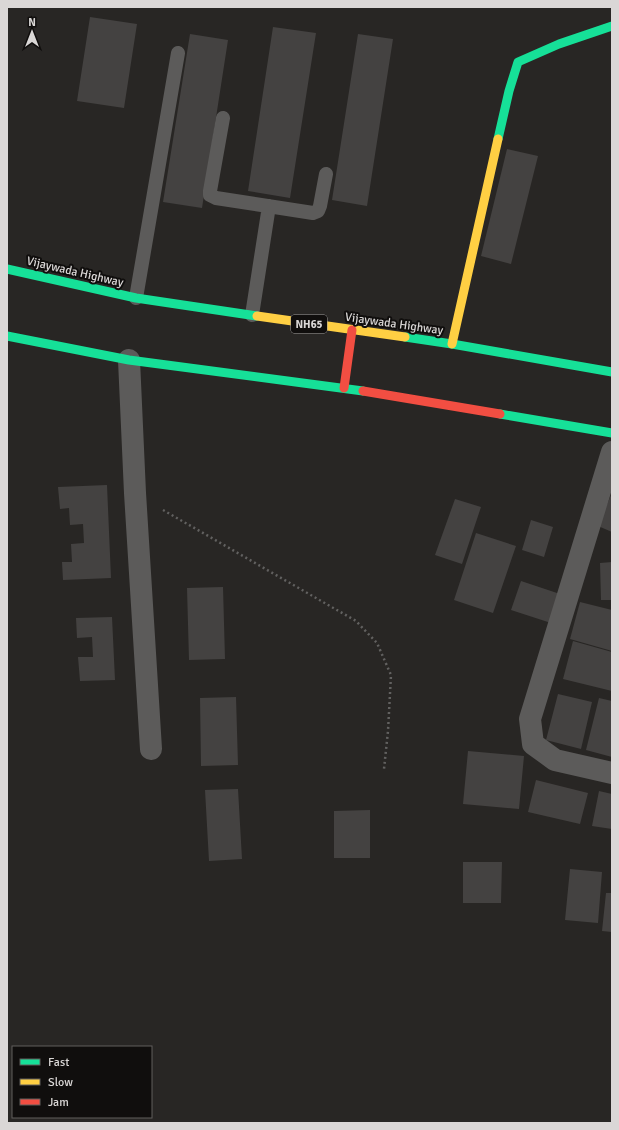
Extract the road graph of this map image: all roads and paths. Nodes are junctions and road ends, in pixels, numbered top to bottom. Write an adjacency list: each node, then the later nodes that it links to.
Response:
1 (612, 26): 11 (main road)
2 (178, 52): 7 (lane)
3 (223, 118): 5 (lane)
4 (326, 174): 5 (lane)
5 (269, 206): 8 (lane)
6 (7, 269): 7 (main road, Vijaywada Highway / NH65)
7 (136, 298): 8 (main road, Vijaywada Highway / NH65)
8 (252, 315): 9 (main road, Vijaywada Highway / NH65)
9 (352, 330): 11 (main road, Vijaywada Highway / NH65); 14 (main road)
10 (7, 336): 12 (main road)
11 (452, 344): 13 (main road, Vijaywada Highway / NH65)
12 (130, 360): 14 (main road); 17 (street)
13 (612, 372)
14 (344, 388): 15 (main road)
15 (612, 433)
16 (612, 452): 20 (street)
17 (135, 493): 18 (street); 19 (path)
18 (151, 749)
19 (384, 769)
20 (612, 773)

